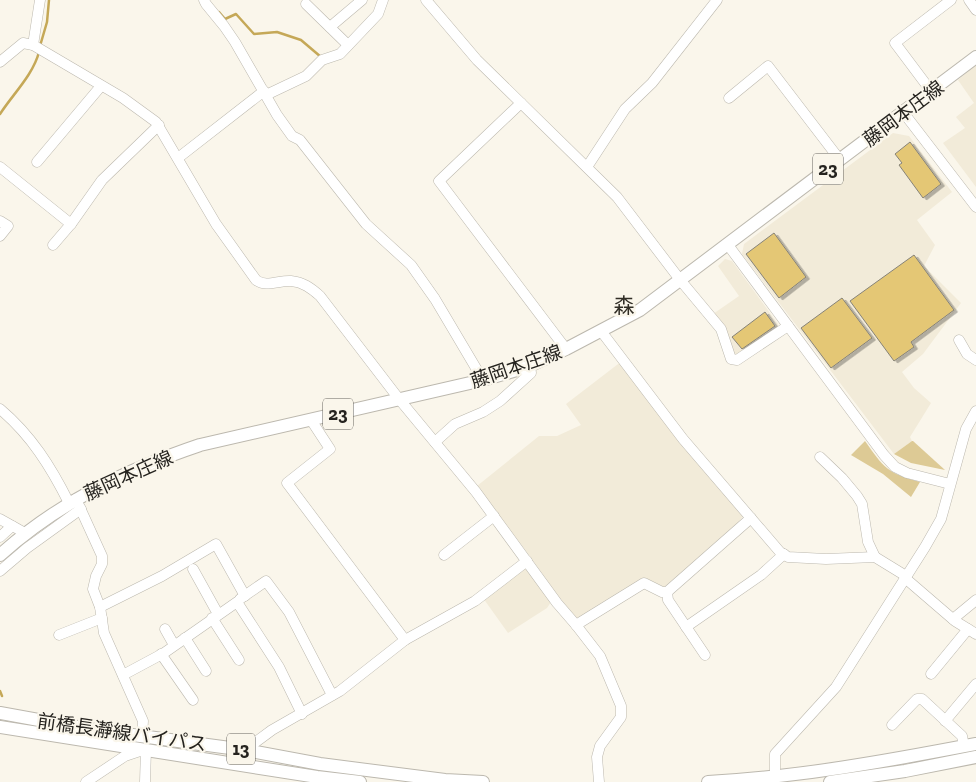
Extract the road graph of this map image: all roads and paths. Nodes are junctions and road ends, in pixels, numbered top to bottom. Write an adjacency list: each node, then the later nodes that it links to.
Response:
1 (40, 0): 12 (street)
2 (204, 0): 18 (street)
3 (362, 0): 11 (street)
4 (383, 0): 13 (street)
5 (426, 0): 20 (street)
6 (717, 0): 27 (street)
7 (951, 0): 17 (street)
8 (969, 0): 10 (street)
9 (306, 4): 11 (street)
10 (976, 10)
11 (330, 27): 13 (street)
12 (33, 45): 15 (street); 16 (street)
13 (348, 45): 18 (street)
14 (976, 57): 17 (main road, 藤岡本庄線 / 23)
15 (0, 62)
16 (101, 86): 22 (street); 25 (street)
17 (931, 91): 21 (main road, 藤岡本庄線 / 23)
18 (265, 93): 23 (street); 41 (street)
19 (729, 98): 24 (street)
20 (521, 103): 27 (street); 38 (street)
21 (903, 112): 24 (main road, 藤岡本庄線 / 23); 28 (street)
22 (159, 125): 23 (street); 30 (street)
23 (178, 158): 42 (street)
24 (840, 160): 33 (main road, 藤岡本庄線 / 23)
25 (37, 162)
26 (0, 167): 30 (street)
27 (587, 167): 34 (street)
28 (976, 207)
29 (0, 221): 31 (street)
30 (71, 224): 32 (street)
31 (0, 236)
32 (53, 245)
33 (728, 245): 34 (main road, 藤岡本庄線 / 23); 35 (street)
34 (681, 281): 35 (street); 36 (main road, 藤岡本庄線 / 23)
35 (788, 326): 48 (street)
36 (601, 330): 38 (main road, 藤岡本庄線 / 23); 51 (street)
37 (959, 340): 39 (street)
38 (566, 349): 40 (main road, 藤岡本庄線 / 23)
39 (976, 360)
40 (530, 365): 41 (main road, 藤岡本庄線 / 23); 46 (street)
41 (484, 380): 42 (main road, 藤岡本庄線 / 23)
42 (400, 400): 45 (main road, 藤岡本庄線 / 23); 46 (street)
43 (0, 409): 49 (street)
44 (976, 411): 48 (street)
45 (311, 420): 49 (main road, 藤岡本庄線 / 23); 77 (street)
46 (435, 442): 50 (street)
47 (820, 457): 59 (street)
48 (950, 484): 63 (street)
49 (76, 504): 54 (main road, 藤岡本庄線 / 23); 62 (street); 67 (street)
50 (494, 516): 58 (street); 60 (street)
51 (751, 518): 56 (street); 64 (street)
52 (0, 519): 53 (street)
53 (12, 526): 54 (street); 55 (street)
54 (25, 533): 57 (main road, 藤岡本庄線 / 23)
55 (0, 537)
56 (784, 554): 59 (street); 72 (street)
57 (0, 555)
58 (444, 555)
59 (875, 557): 63 (street)
60 (527, 561): 71 (street); 77 (street)
61 (193, 569): 68 (street)
62 (0, 571)
63 (906, 577): 70 (street); 98 (street)
64 (667, 592): 71 (street); 72 (street)
65 (241, 599): 67 (street); 68 (street); 86 (street); 89 (street)
66 (976, 600): 70 (street)
67 (100, 607): 69 (street)
68 (215, 616): 76 (street); 81 (street)
69 (102, 618): 75 (street); 84 (street)
70 (953, 619): 74 (street)
71 (576, 625): 103 (street)
72 (686, 627): 80 (street)
73 (165, 629): 78 (street)
74 (972, 631): 83 (street)
75 (59, 634)
76 (185, 638): 78 (street); 82 (street)
77 (404, 640): 86 (street)
78 (174, 645): 79 (street)
79 (161, 654): 84 (street); 87 (street)
80 (705, 655)
81 (239, 660)
82 (206, 671)
83 (931, 674)
84 (123, 675): 93 (street)
85 (976, 684): 90 (street)
86 (332, 695): 89 (street)
87 (192, 700)
88 (0, 713): 93 (main road, 前橋長瀞線バイパス / 13)
89 (302, 714): 96 (street)
90 (945, 721): 91 (street); 94 (street)
91 (892, 725)
92 (0, 727): 95 (main road, 前橋長瀞線バイパス / 13)
93 (142, 736): 96 (main road, 前橋長瀞線バイパス / 13)
94 (970, 745): 98 (main road)
95 (146, 749): 99 (street); 100 (street); 101 (main road, 前橋長瀞線バイパス / 13)
96 (245, 750): 102 (main road, 前橋長瀞線バイパス / 13)
97 (976, 756): 105 (main road)
98 (775, 777): 104 (main road)
99 (86, 782)
100 (145, 782)
101 (360, 782)
102 (483, 782)
103 (599, 782)
104 (708, 782)
105 (830, 782)

